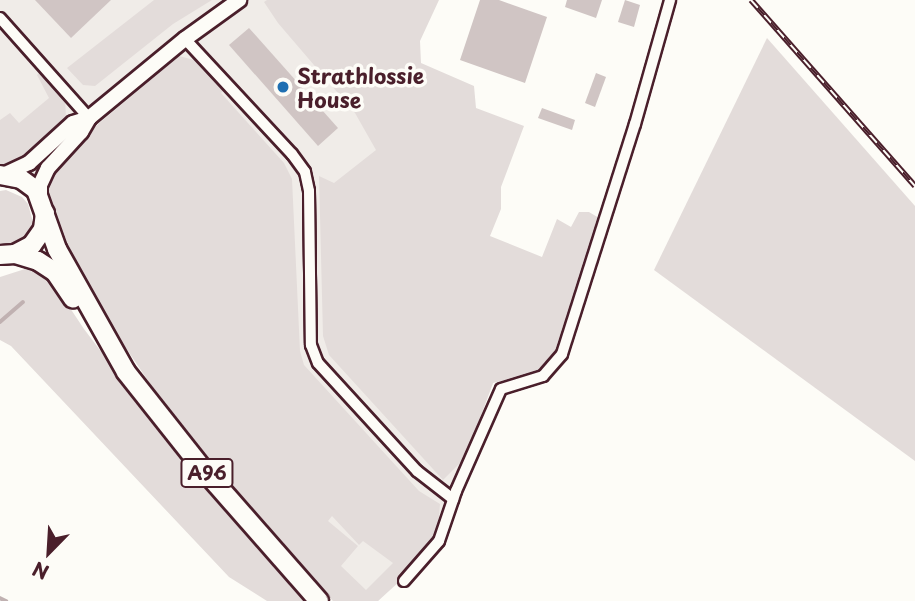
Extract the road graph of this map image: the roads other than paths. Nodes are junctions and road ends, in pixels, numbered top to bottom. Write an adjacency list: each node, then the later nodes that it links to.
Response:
1 (239, 0): 4 (street)
2 (670, 0): 11 (street)
3 (0, 18): 5 (street)
4 (185, 39): 5 (street); 11 (street)
5 (89, 118): 6 (street); 7 (street)
6 (1, 175): 7 (highway)
7 (40, 196): 8 (highway, A96)
8 (45, 214): 9 (highway, A96); 10 (highway, A96)
9 (7, 256): 10 (highway, A96)
10 (105, 336): 13 (highway, A96)
11 (453, 499): 12 (street)
12 (404, 581)
13 (319, 601)

